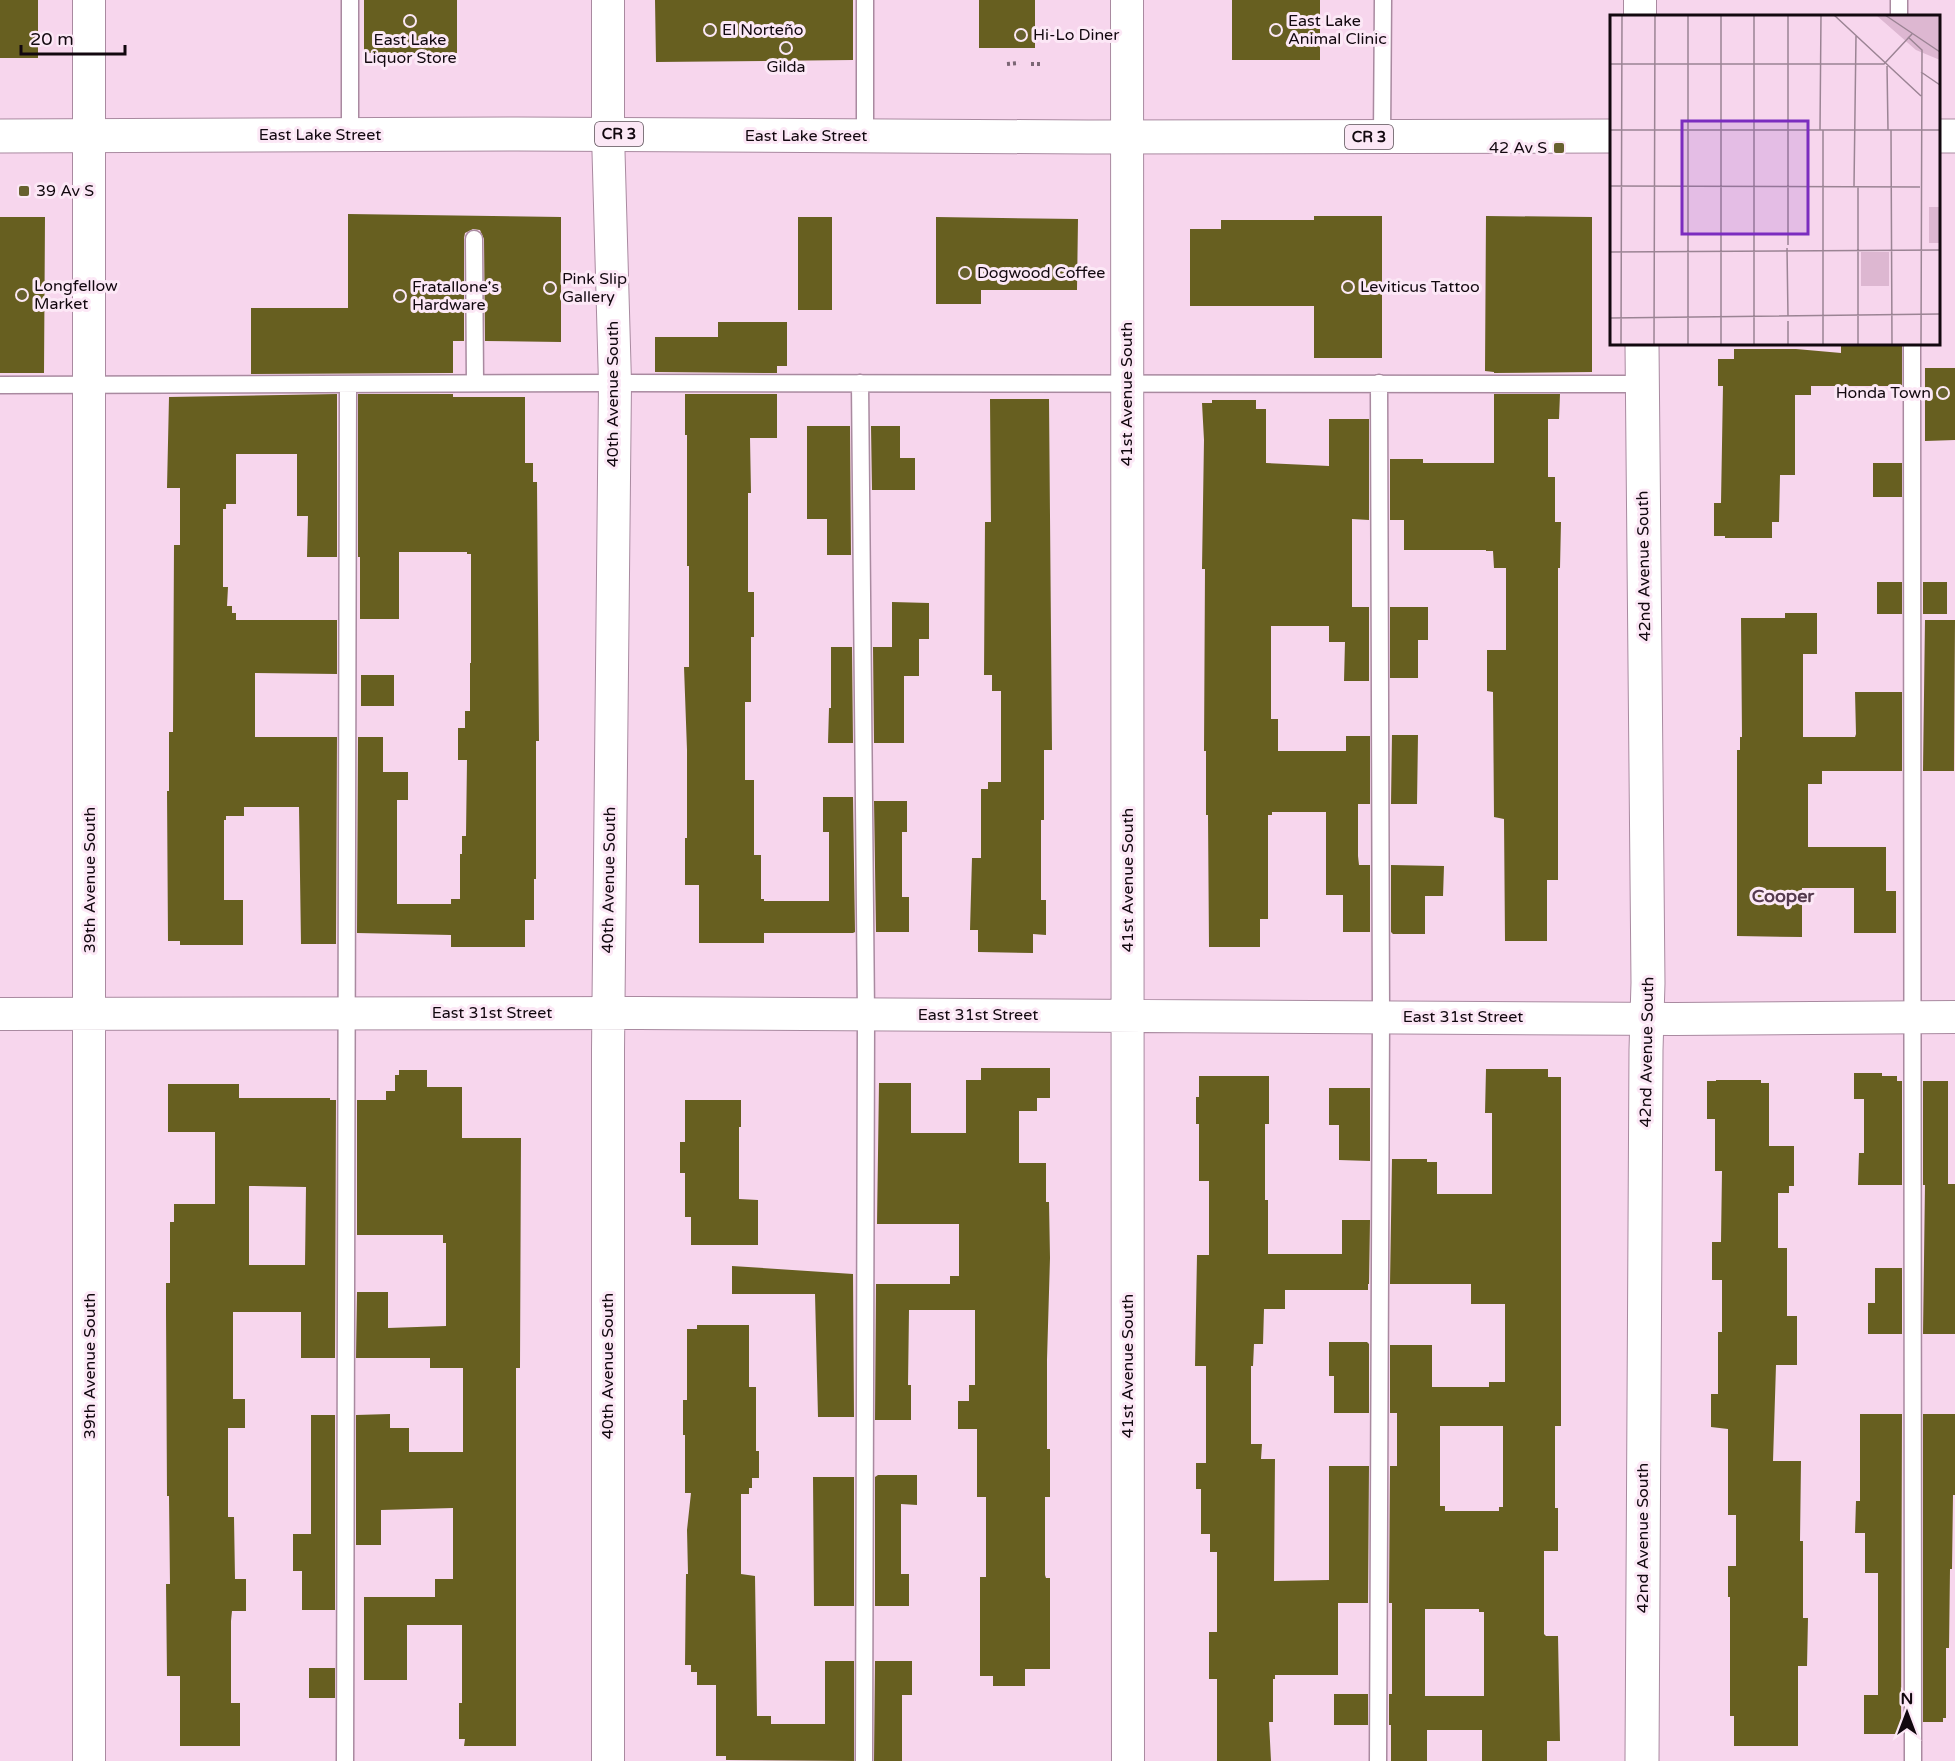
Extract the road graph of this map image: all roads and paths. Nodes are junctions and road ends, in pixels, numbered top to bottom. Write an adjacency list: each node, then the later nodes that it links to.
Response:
1 (89, 0): 12 (street, 39th Avenue South)
2 (350, 0): 13 (lane)
3 (608, 0): 11 (street, 40th Avenue South)
4 (865, 0): 15 (lane)
5 (1127, 0): 17 (street, 41st Avenue South)
6 (1383, 0): 18 (lane)
7 (1019, 63): 8 (path)
8 (1007, 64)
9 (1031, 64): 10 (path)
10 (1041, 64)
11 (608, 134): 13 (main road, East Lake Street / CR 3); 15 (main road, East Lake Street / CR 3); 22 (street, 40th Avenue South)
12 (88, 135): 13 (main road, East Lake Street / CR 3); 14 (main road, East Lake Street / CR 3); 23 (street, 39th Avenue South)
13 (350, 135)
14 (0, 136)
15 (866, 136): 17 (main road, East Lake Street / CR 3)
16 (1610, 136): 18 (main road, East Lake Street / CR 3)
17 (1127, 137): 18 (main road, East Lake Street / CR 3); 27 (street, 41st Avenue South)
18 (1382, 137)
19 (474, 239): 25 (lane)
20 (1642, 345): 29 (main road, 42nd Avenue South)
21 (1912, 345): 40 (lane)
22 (615, 383): 25 (lane); 26 (lane); 32 (street, 40th Avenue South)
23 (89, 384): 24 (lane); 30 (lane); 34 (street, 39th Avenue South)
24 (348, 384): 25 (lane); 31 (lane)
25 (474, 384)
26 (860, 384): 27 (lane); 35 (lane)
27 (1128, 384): 28 (lane); 36 (street, 41st Avenue South)
28 (1379, 384): 29 (lane); 37 (lane)
29 (1642, 384): 39 (main road, 42nd Avenue South)
30 (0, 385)
31 (347, 1013): 32 (street, East 31st Street); 34 (street, East 31st Street); 42 (lane)
32 (608, 1013): 35 (street, East 31st Street); 43 (street, 40th Avenue South)
33 (0, 1014): 34 (street, East 31st Street)
34 (90, 1014): 41 (street, 39th Avenue South)
35 (866, 1015): 36 (street, East 31st Street); 44 (lane)
36 (1128, 1016): 37 (street, East 31st Street); 45 (street, 41st Avenue South)
37 (1381, 1016): 39 (street, East 31st Street); 46 (lane)
38 (1955, 1017): 40 (street, East 31st Street)
39 (1646, 1018): 40 (street, East 31st Street); 47 (main road, 42nd Avenue South)
40 (1913, 1018): 48 (lane)
41 (89, 1761)
42 (345, 1761)
43 (608, 1761)
44 (864, 1761)
45 (1128, 1761)
46 (1377, 1761)
47 (1642, 1761)
48 (1913, 1761)

